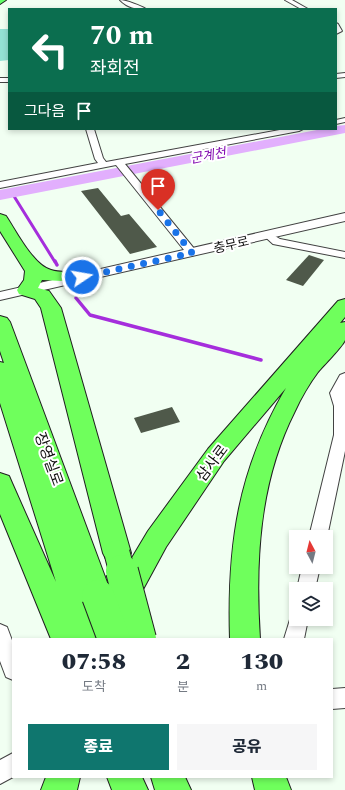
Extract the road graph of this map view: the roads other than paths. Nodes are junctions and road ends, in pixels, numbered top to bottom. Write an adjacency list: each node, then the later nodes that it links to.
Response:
1 (123, 0): 3 (street)
2 (288, 0): 4 (street)
3 (140, 8)
4 (303, 8)
5 (90, 130): 8 (street)
6 (294, 130): 7 (street)
7 (121, 164): 8 (street); 13 (street)
8 (104, 165): 9 (street)
9 (0, 185)
10 (345, 217): 12 (street, 충무로)
11 (0, 219): 15 (highway)
12 (268, 235): 13 (street, 충무로); 14 (street)
13 (192, 253): 16 (street, 충무로)
14 (345, 255)
15 (33, 268): 16 (highway); 17 (highway)
16 (82, 277): 17 (street, 충무로); 20 (highway)
17 (26, 290): 18 (street, 충무로); 20 (highway)
18 (0, 296)
19 (345, 305): 31 (highway, 삼사로)
20 (51, 308): 33 (highway, bridge)
21 (0, 322): 27 (highway, 장영실로)
22 (345, 328): 34 (highway)
23 (0, 370): 27 (highway, 장영실로)
24 (345, 378): 26 (street)
25 (0, 483): 27 (highway)
26 (320, 530)
27 (75, 615): 30 (highway); 32 (highway, bridge)
28 (297, 626): 35 (street)
29 (0, 633): 36 (street)
30 (88, 638)
31 (107, 638)
32 (112, 638)
33 (140, 638)
34 (245, 638)
35 (294, 638)
36 (12, 667)
37 (345, 698): 38 (street)
38 (333, 699)
39 (12, 765): 40 (street)
40 (0, 773)
41 (63, 778): 47 (highway)
42 (124, 778): 48 (highway)
43 (135, 778): 49 (highway)
44 (168, 778): 50 (highway)
45 (177, 778): 51 (highway)
46 (269, 778): 52 (highway)
47 (59, 790)
48 (130, 790)
49 (139, 790)
50 (173, 790)
51 (181, 790)
52 (273, 790)

